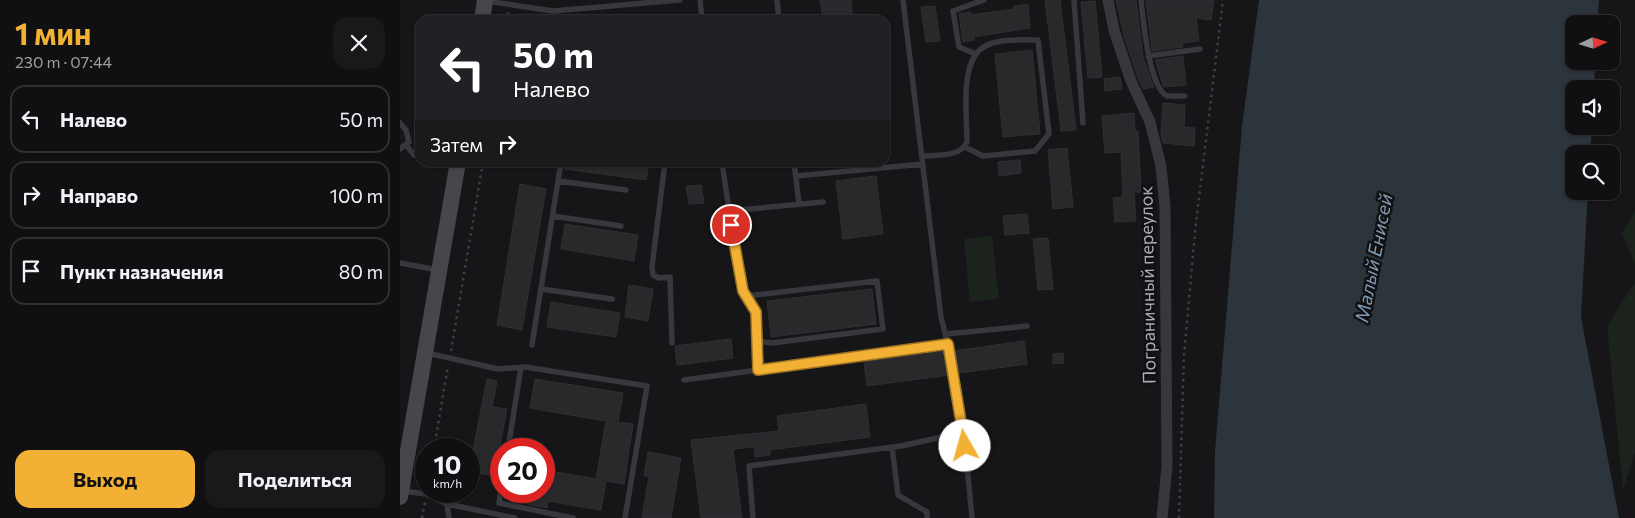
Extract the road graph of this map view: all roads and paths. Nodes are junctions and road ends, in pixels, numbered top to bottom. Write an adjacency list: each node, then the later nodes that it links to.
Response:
1 (485, 0): 2 (lane); 11 (main road)
2 (680, 0)
3 (700, 0): 12 (lane)
4 (777, 0): 13 (lane)
5 (903, 0): 24 (lane)
6 (984, 0): 15 (lane)
7 (1074, 0): 19 (lane)
8 (1108, 0): 70 (street, Пограничный переулок)
9 (1140, 0): 16 (lane)
10 (1223, 0): 71 (path)
11 (483, 15)
12 (702, 15)
13 (778, 15)
14 (1200, 49): 16 (lane)
15 (976, 54): 21 (lane); 21 (lane)
16 (1148, 56): 17 (lane)
17 (1184, 96)
18 (400, 123): 20 (lane)
19 (1083, 123)
20 (406, 145): 22 (lane); 23 (lane)
21 (965, 147): 24 (lane)
22 (400, 149)
23 (415, 155)
24 (922, 156): 25 (lane)
25 (924, 164): 32 (lane); 46 (lane)
26 (457, 167): 41 (main road)
27 (482, 167): 52 (path)
28 (560, 167): 33 (lane)
29 (664, 167): 48 (lane)
30 (723, 167): 37 (lane)
31 (795, 167): 32 (lane)
32 (796, 176): 36 (lane)
33 (558, 181): 34 (lane); 38 (lane)
34 (626, 190)
35 (823, 202): 36 (lane)
36 (799, 204): 37 (lane)
37 (729, 211): 43 (lane)
38 (553, 216): 39 (lane); 42 (lane)
39 (620, 226)
40 (400, 263): 41 (lane)
41 (440, 270): 51 (main road)
42 (541, 288): 44 (lane); 50 (lane)
43 (747, 296): 47 (lane); 47 (lane)
44 (612, 299)
45 (1027, 326): 46 (lane)
46 (946, 334): 49 (lane)
47 (758, 341): 54 (lane)
48 (672, 343)
49 (948, 344): 54 (lane); 56 (lane)
50 (532, 345)
51 (425, 352): 52 (lane); 60 (main road)
52 (450, 358): 53 (lane); 57 (path)
53 (521, 367): 58 (lane); 66 (lane)
54 (758, 370): 55 (lane)
55 (684, 380)
56 (963, 428): 59 (lane); 69 (lane)
57 (436, 438)
58 (510, 438)
59 (892, 447): 67 (lane); 68 (lane)
60 (400, 494): 62 (lane)
61 (499, 503): 65 (lane)
62 (447, 504): 63 (lane); 64 (lane)
63 (449, 518)
64 (514, 518)
65 (573, 518)
66 (625, 518)
67 (752, 518)
68 (927, 518)
69 (972, 518)
70 (1162, 518)
71 (1179, 518)

